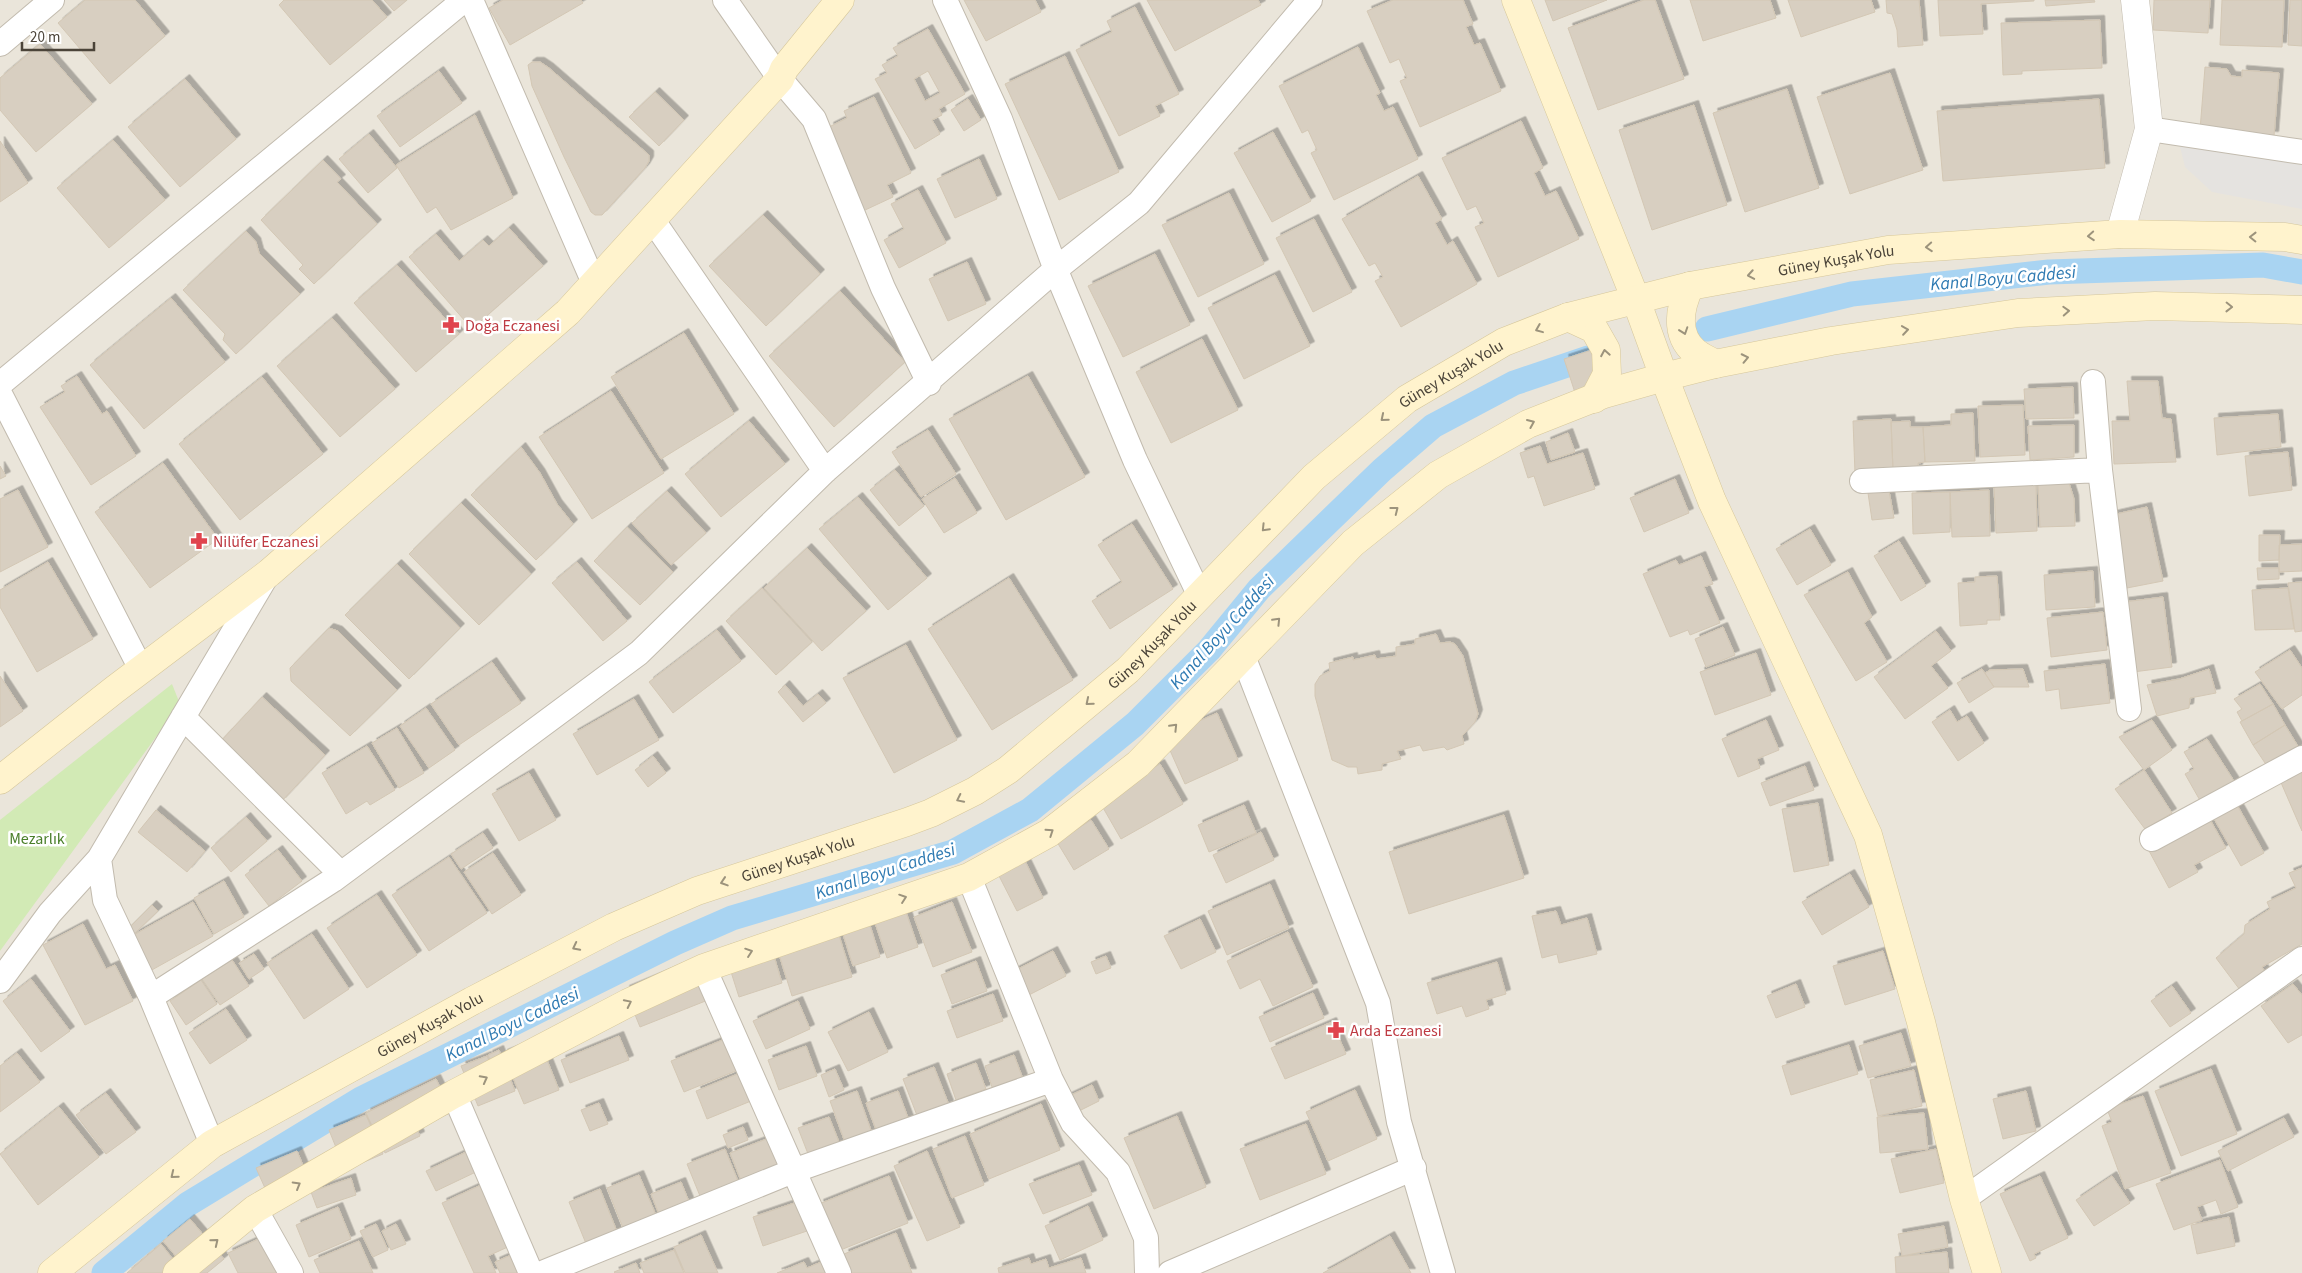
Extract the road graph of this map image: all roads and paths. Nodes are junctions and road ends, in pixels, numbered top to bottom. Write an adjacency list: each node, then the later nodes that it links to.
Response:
1 (52, 0): 10 (street)
2 (464, 0): 27 (street)
3 (471, 0): 18 (street)
4 (725, 0): 11 (street)
5 (840, 0): 11 (main road)
6 (944, 0): 17 (street)
7 (1310, 0): 17 (street)
8 (1516, 0): 20 (main road)
9 (2135, 0): 12 (street)
10 (0, 44)
11 (780, 79): 14 (main road); 26 (street)
12 (2149, 129): 13 (street); 15 (street)
13 (2302, 152)
14 (652, 219): 18 (main road); 31 (street)
15 (2120, 234): 16 (main road, Güney Kuşak Yolu, one-way to 15); 19 (main road, Güney Kuşak Yolu, one-way to 19)
16 (2302, 240)
17 (1056, 269): 26 (street); 34 (street)
18 (594, 283): 33 (main road)
19 (1690, 286): 20 (main road, Güney Kuşak Yolu); 23 (main road, one-way to 23)
20 (1636, 300): 22 (main road, Güney Kuşak Yolu); 24 (main road)
21 (2302, 310): 23 (main road, one-way to 21)
22 (1568, 317): 29 (main road, one-way to 22); 34 (main road, Güney Kuşak Yolu, one-way to 34)
23 (1715, 364): 24 (main road)
24 (1664, 378): 29 (main road); 54 (main road)
25 (2093, 382): 30 (street)
26 (928, 383): 31 (street)
27 (0, 384)
28 (0, 394): 36 (street)
29 (1594, 399): 35 (main road, one-way to 29)
30 (2100, 470): 32 (street); 37 (street)
31 (825, 471): 43 (street)
32 (1862, 481)
33 (269, 573): 36 (main road); 38 (street)
34 (1200, 596): 51 (main road, Güney Kuşak Yolu, one-way to 51)
35 (1243, 656): 44 (main road, one-way to 35); 52 (street)
36 (141, 669): 40 (main road)
37 (2129, 709)
38 (183, 717): 42 (street); 43 (street)
39 (2302, 758): 41 (street)
40 (0, 780)
41 (2152, 839)
42 (99, 859): 47 (street); 48 (street)
43 (340, 874): 48 (street)
44 (969, 877): 46 (main road, one-way to 44); 49 (street)
45 (2302, 959): 54 (street)
46 (704, 968): 50 (main road, one-way to 46); 53 (street)
47 (0, 981)
48 (151, 997): 51 (street)
49 (1051, 1080): 53 (street); 62 (street)
50 (454, 1094): 55 (main road, one-way to 50); 59 (street)
51 (212, 1144): 56 (main road, Güney Kuşak Yolu, one-way to 56)
52 (1414, 1168): 63 (street); 64 (street)
53 (793, 1170): 60 (street); 61 (street)
54 (1964, 1199): 65 (main road)
55 (255, 1210): 57 (main road, one-way to 55); 58 (street)
56 (52, 1273)
57 (177, 1273)
58 (291, 1273)
59 (531, 1273)
60 (542, 1273)
61 (839, 1273)
62 (1147, 1273)
63 (1170, 1273)
64 (1443, 1273)
65 (1987, 1273)

